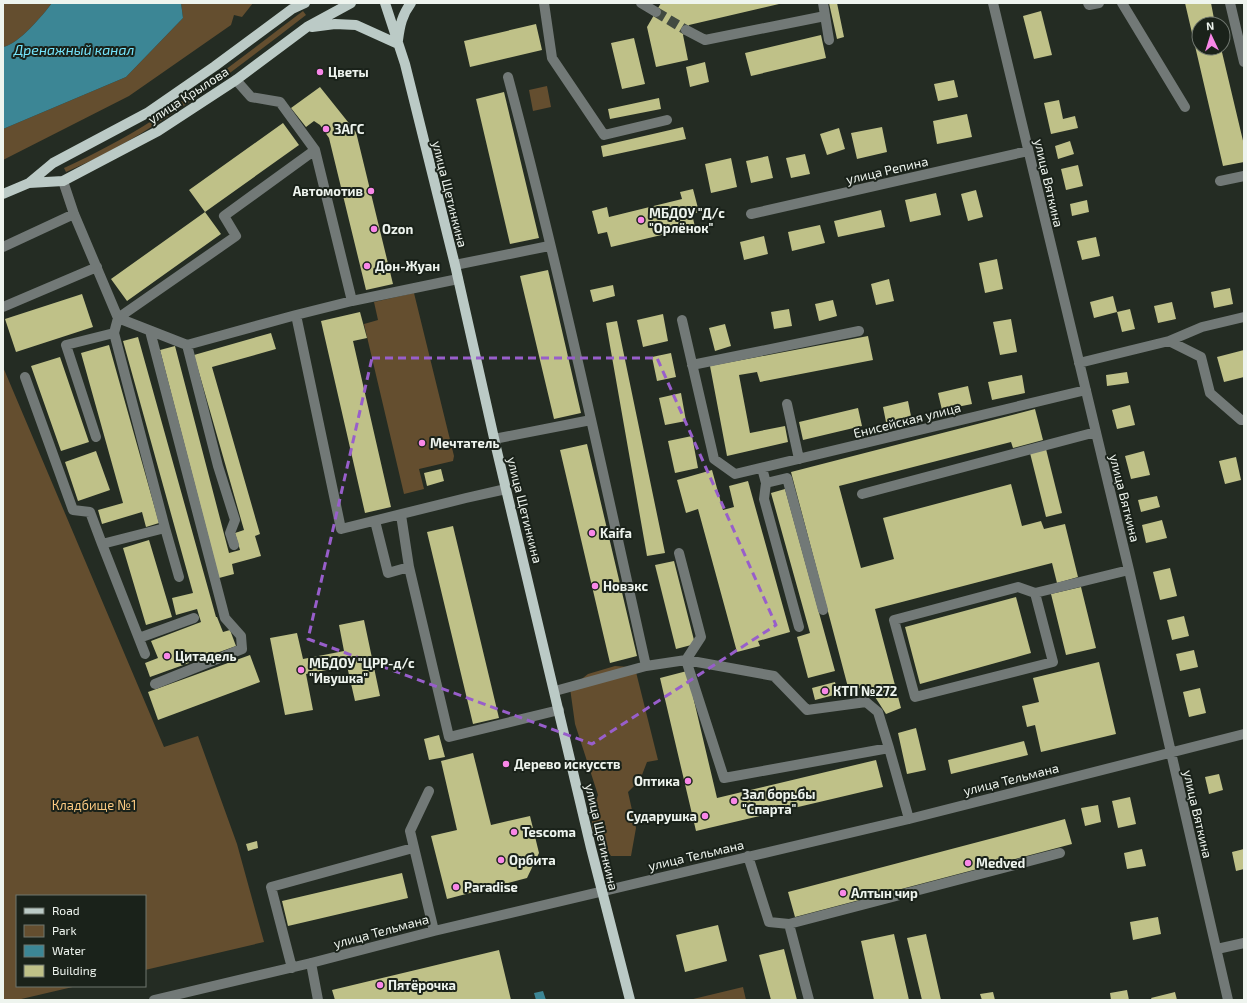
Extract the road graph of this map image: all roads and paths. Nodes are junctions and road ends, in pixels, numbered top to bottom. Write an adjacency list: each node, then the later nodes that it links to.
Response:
1 (305, 3): 13 (main road, улица Крылова)
2 (351, 3): 16 (main road, улица Крылова)
3 (385, 3): 19 (main road, улица Щетинкина)
4 (411, 3): 19 (main road)
5 (544, 3): 24 (street)
6 (641, 3): 14 (street)
7 (823, 3): 15 (street)
8 (993, 3): 26 (street, улица Вяткина)
9 (1088, 3): 10 (street)
10 (1099, 3)
11 (1122, 3): 23 (street)
12 (1230, 3): 20 (street)
13 (293, 6): 30 (main road, улица Крылова)
14 (656, 12)
15 (825, 16): 17 (street); 18 (street)
16 (307, 27): 19 (main road); 22 (main road, улица Крылова)
17 (686, 30)
18 (828, 40)
19 (398, 44): 36 (main road, улица Щетинкина)
20 (1244, 62)
21 (508, 77): 34 (street)
22 (236, 80): 25 (street); 28 (main road, улица Крылова)
23 (1185, 107)
24 (667, 120)
25 (315, 150): 39 (street); 43 (street)
26 (1028, 151): 33 (street, улица Репина); 50 (street, улица Вяткина)
27 (1244, 176): 29 (street)
28 (63, 181): 30 (main road, улица Крылова); 32 (street)
29 (1220, 181)
30 (29, 183): 31 (main road, улица Крылова)
31 (3, 194)
32 (74, 214): 35 (street); 37 (street)
33 (751, 214)
34 (549, 246): 36 (street); 55 (street)
35 (3, 248)
36 (455, 265): 38 (main road, улица Щетинкина)
37 (97, 267): 40 (street); 43 (street)
38 (458, 279): 39 (street); 59 (main road, улица Щетинкина)
39 (352, 301): 41 (street)
40 (3, 307)
41 (296, 315): 49 (street); 66 (street)
42 (1244, 316): 48 (street)
43 (118, 318): 45 (street); 47 (street)
44 (682, 320): 51 (street)
45 (150, 331): 49 (street); 82 (street)
46 (859, 331): 51 (street)
47 (114, 333): 58 (street); 67 (street)
48 (1169, 341): 50 (street); 56 (street)
49 (187, 344): 69 (street)
50 (1079, 363): 53 (street, улица Вяткина)
51 (692, 365): 61 (street, Енисейская улица)
52 (25, 377): 68 (street)
53 (1086, 390): 57 (street, улица Вяткина); 60 (street, Енисейская улица)
54 (787, 404): 60 (street)
55 (591, 420): 59 (street); 81 (street)
56 (1244, 420)
57 (1096, 432): 64 (street); 72 (street, улица Вяткина)
58 (96, 437)
59 (494, 439): 63 (main road, улица Щетинкина)
60 (799, 459): 61 (street, Енисейская улица)
61 (762, 468): 62 (street)
62 (766, 483): 75 (street); 77 (street)
63 (506, 489): 65 (street); 83 (main road, улица Щетинкина)
64 (862, 494)
65 (401, 515): 66 (street); 71 (street)
66 (374, 521): 71 (street)
67 (165, 528): 68 (street); 73 (street)
68 (102, 544): 78 (street)
69 (234, 545)
70 (679, 553): 80 (street)
71 (409, 567): 84 (street)
72 (1129, 570): 74 (street); 87 (street, улица Вяткина)
73 (179, 577)
74 (1035, 593): 74 (street)
75 (823, 610)
76 (194, 618): 78 (street)
77 (799, 627)
78 (139, 638): 79 (street)
79 (145, 654)
80 (686, 660): 81 (street); 86 (street); 86 (street)
81 (646, 666): 83 (street)
82 (155, 684)
83 (554, 691): 84 (main road, улица Щетинкина)
84 (559, 710): 93 (main road, улица Щетинкина)
85 (1244, 734): 87 (street, улица Тельмана)
86 (890, 748): 89 (street)
87 (1170, 752): 89 (street, улица Тельмана); 97 (street, улица Вяткина)
88 (429, 791): 90 (street)
89 (909, 819): 92 (street, улица Тельмана)
90 (413, 848): 95 (street); 99 (street)
91 (1060, 853): 94 (street)
92 (748, 856): 93 (street, улица Тельмана); 94 (street)
93 (602, 891): 95 (street, улица Тельмана); 102 (main road, улица Щетинкина)
94 (790, 924): 103 (street)
95 (434, 931): 98 (street, улица Тельмана)
96 (1244, 943): 97 (street)
97 (1217, 949): 104 (street, улица Вяткина)
98 (311, 963): 99 (street, улица Тельмана); 101 (street)
99 (292, 968): 100 (street, улица Тельмана)
100 (154, 1000)
101 (318, 1000)
102 (630, 1000)
103 (809, 1000)
104 (1228, 1000)

